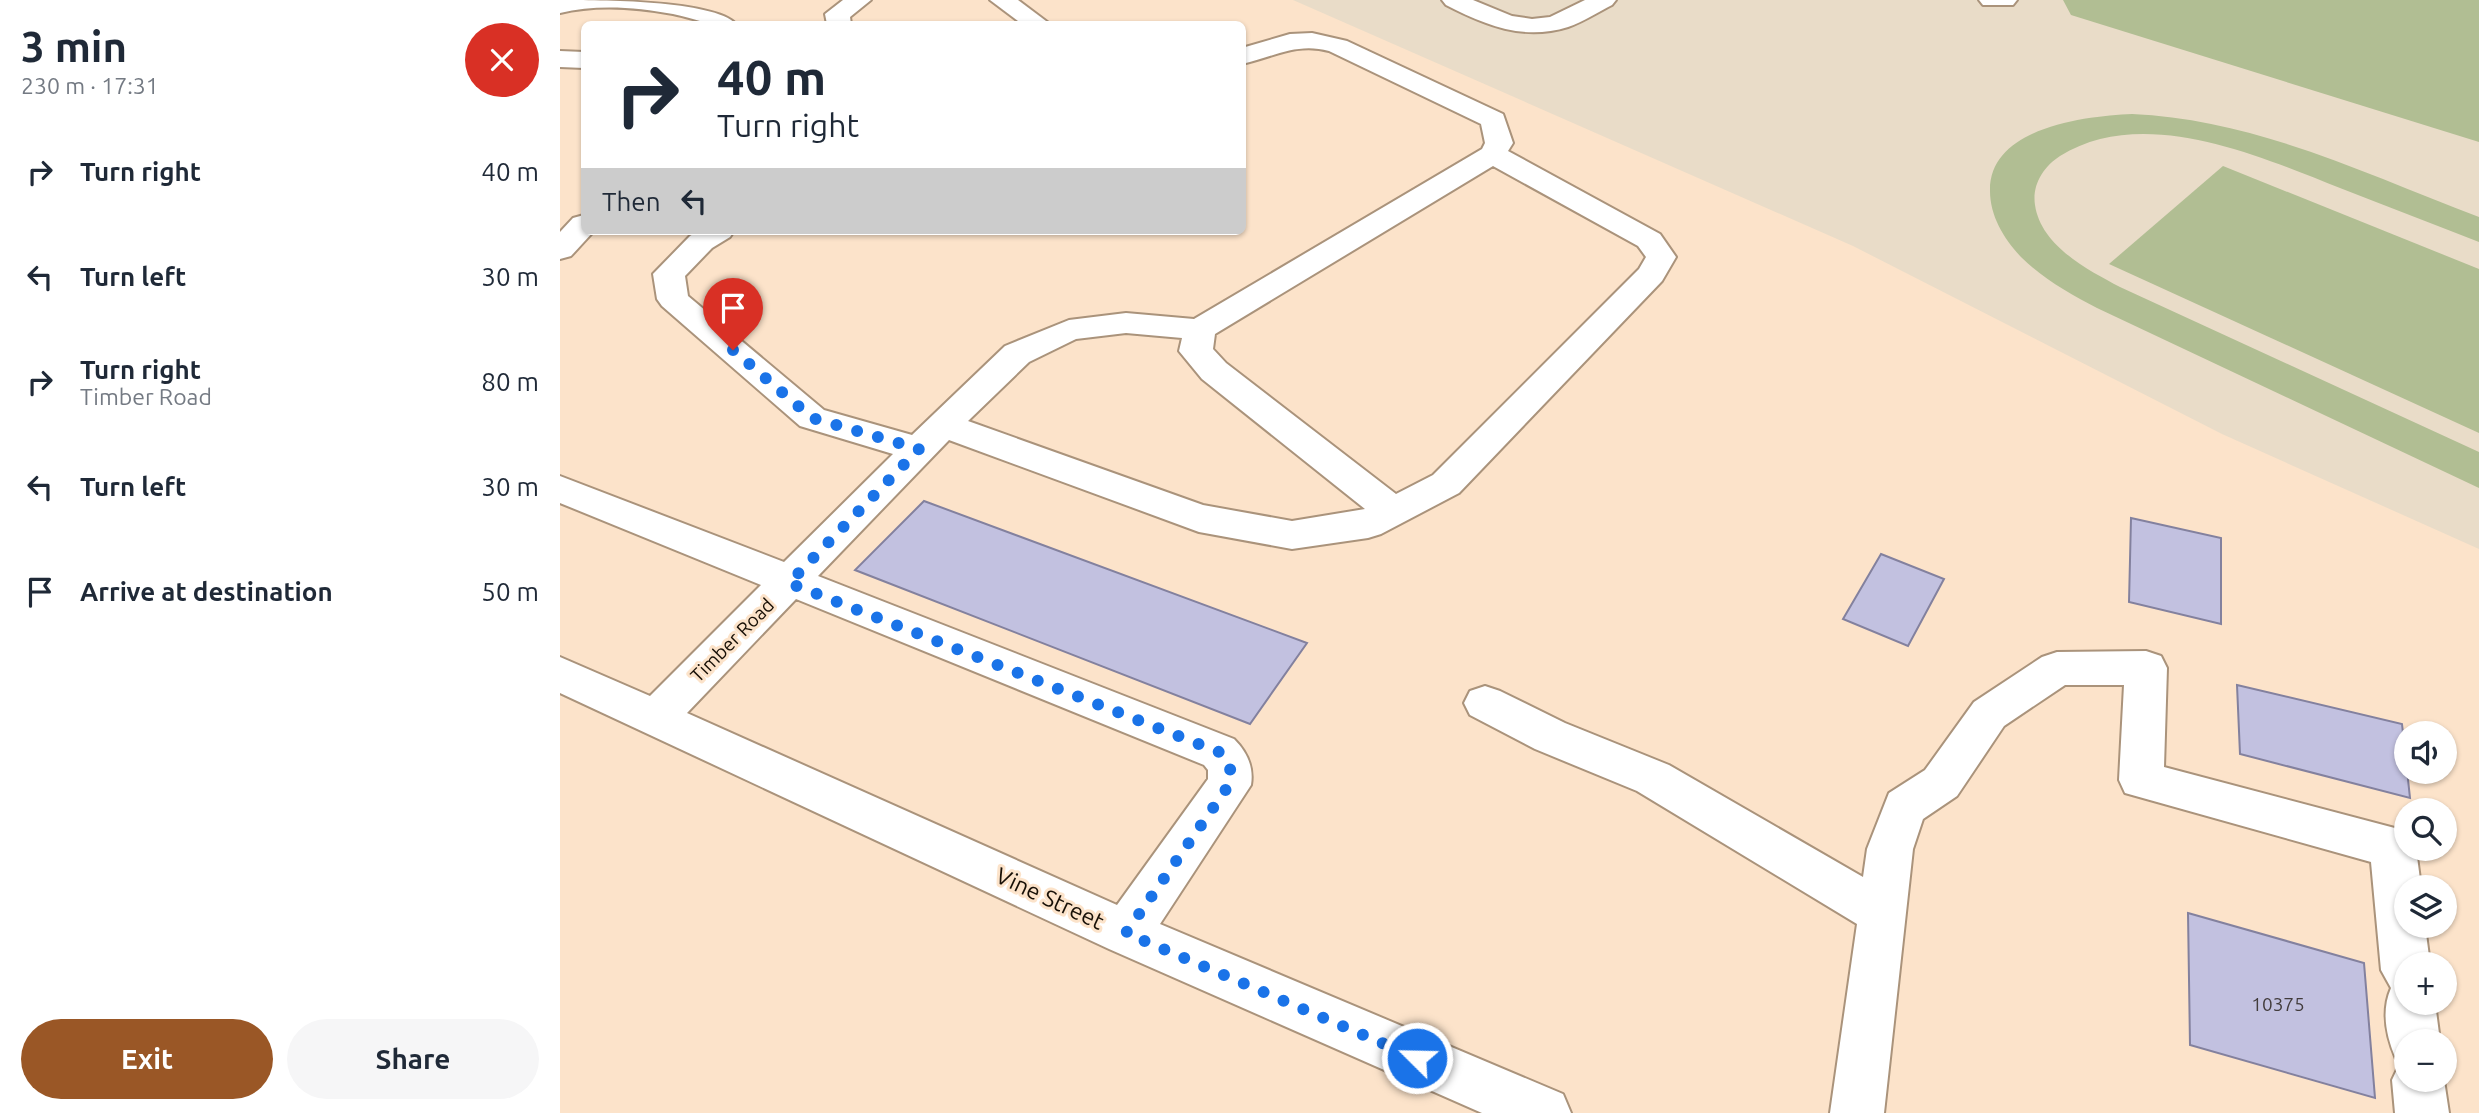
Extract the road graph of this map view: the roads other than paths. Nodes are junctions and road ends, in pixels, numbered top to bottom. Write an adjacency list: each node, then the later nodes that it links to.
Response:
1 (859, 0): 9 (street)
2 (1002, 0): 10 (street)
3 (1454, 0): 4 (street)
4 (1604, 0)
5 (1991, 0): 6 (street)
6 (2005, 0)
7 (560, 6): 8 (street)
8 (720, 21)
9 (838, 21)
10 (1034, 21)
11 (1246, 56): 14 (street)
12 (560, 59): 13 (street)
13 (581, 60)
14 (1493, 154): 18 (street); 21 (street)
15 (581, 227): 17 (street)
16 (707, 235): 19 (street)
17 (560, 250)
18 (1200, 330): 19 (street, Timber Road); 21 (street)
19 (931, 437): 21 (street); 22 (street, Timber Road)
20 (560, 489): 22 (street)
21 (1393, 511)
22 (789, 583): 25 (street, Timber Road); 27 (street)
23 (560, 674): 25 (street, Vine Street)
24 (1485, 703): 26 (street)
25 (655, 718): 27 (street, Vine Street)
26 (1881, 913): 28 (street); 31 (street)
27 (1126, 933): 30 (street, Vine Street)
28 (2404, 952)
29 (2419, 1092): 32 (street)
30 (1544, 1113)
31 (1857, 1113)
32 (2421, 1113)

